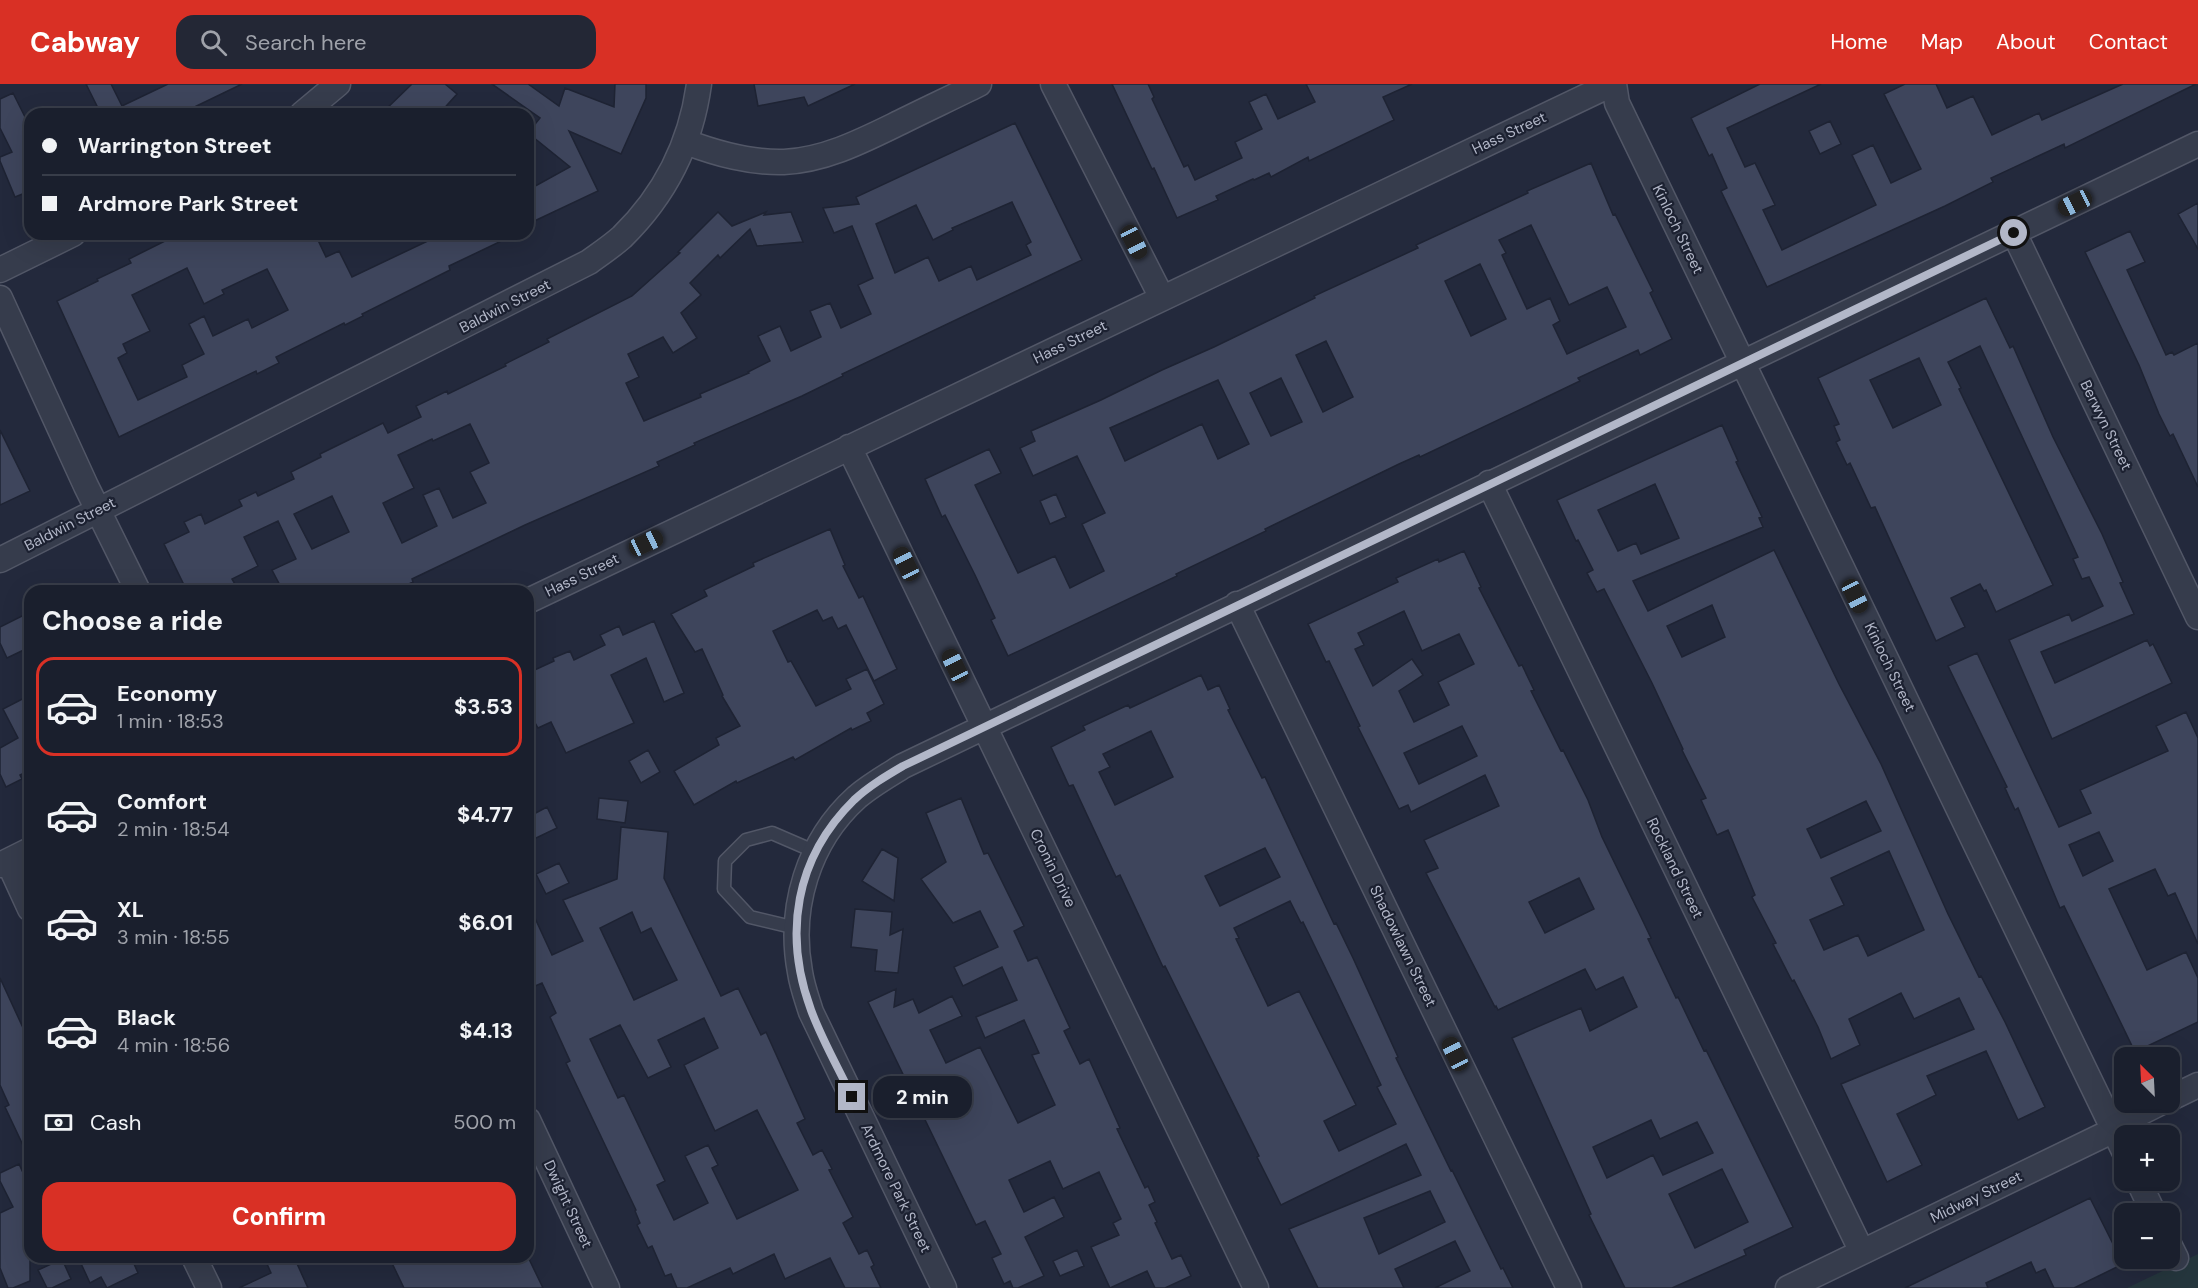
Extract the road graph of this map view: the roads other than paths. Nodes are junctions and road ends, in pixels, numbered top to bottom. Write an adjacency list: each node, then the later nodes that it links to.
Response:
1 (338, 84): 6 (street)
2 (699, 84): 7 (street)
3 (979, 84): 7 (street)
4 (1053, 84): 13 (street)
5 (1613, 84): 13 (street, Hass Street); 14 (street, Kinloch Street)
6 (309, 108)
7 (686, 142): 17 (street, Baldwin Street)
8 (2198, 144): 9 (street)
9 (2014, 233): 14 (street); 22 (street, Berwyn Street)
10 (61, 240): 11 (street)
11 (0, 270)
12 (0, 298): 17 (street)
13 (1162, 298): 15 (street, Hass Street)
14 (1742, 362): 16 (street); 33 (street, Kinloch Street)
15 (849, 447): 20 (street, Hass Street); 23 (street, Cronin Drive)
16 (1489, 483): 21 (street); 36 (street, Rockland Street)
17 (98, 509): 18 (street, Baldwin Street); 19 (street)
18 (0, 560)
19 (135, 585)
20 (534, 598)
21 (1237, 604): 23 (street); 43 (street, Shadowlawn Street)
22 (2198, 617)
23 (984, 727): 24 (street); 42 (street, Cronin Drive)
24 (816, 852): 28 (street); 28 (lane)
25 (24, 853): 26 (street)
26 (4, 863): 27 (street)
27 (24, 898)
28 (796, 924): 41 (street, Ardmore Park Street)
29 (2198, 1085): 30 (street)
30 (2180, 1094)
31 (2140, 1113): 32 (street, Midway Street)
32 (2130, 1125)
33 (2114, 1130)
34 (534, 1133): 40 (street, Dwight Street)
35 (2114, 1142): 36 (street, Midway Street)
36 (1862, 1252): 38 (street, Midway Street)
37 (197, 1263): 39 (street)
38 (1821, 1281): 44 (street, Midway Street)
39 (209, 1288)
40 (607, 1288)
41 (945, 1288)
42 (1256, 1288)
43 (1569, 1288)
44 (1788, 1288)

